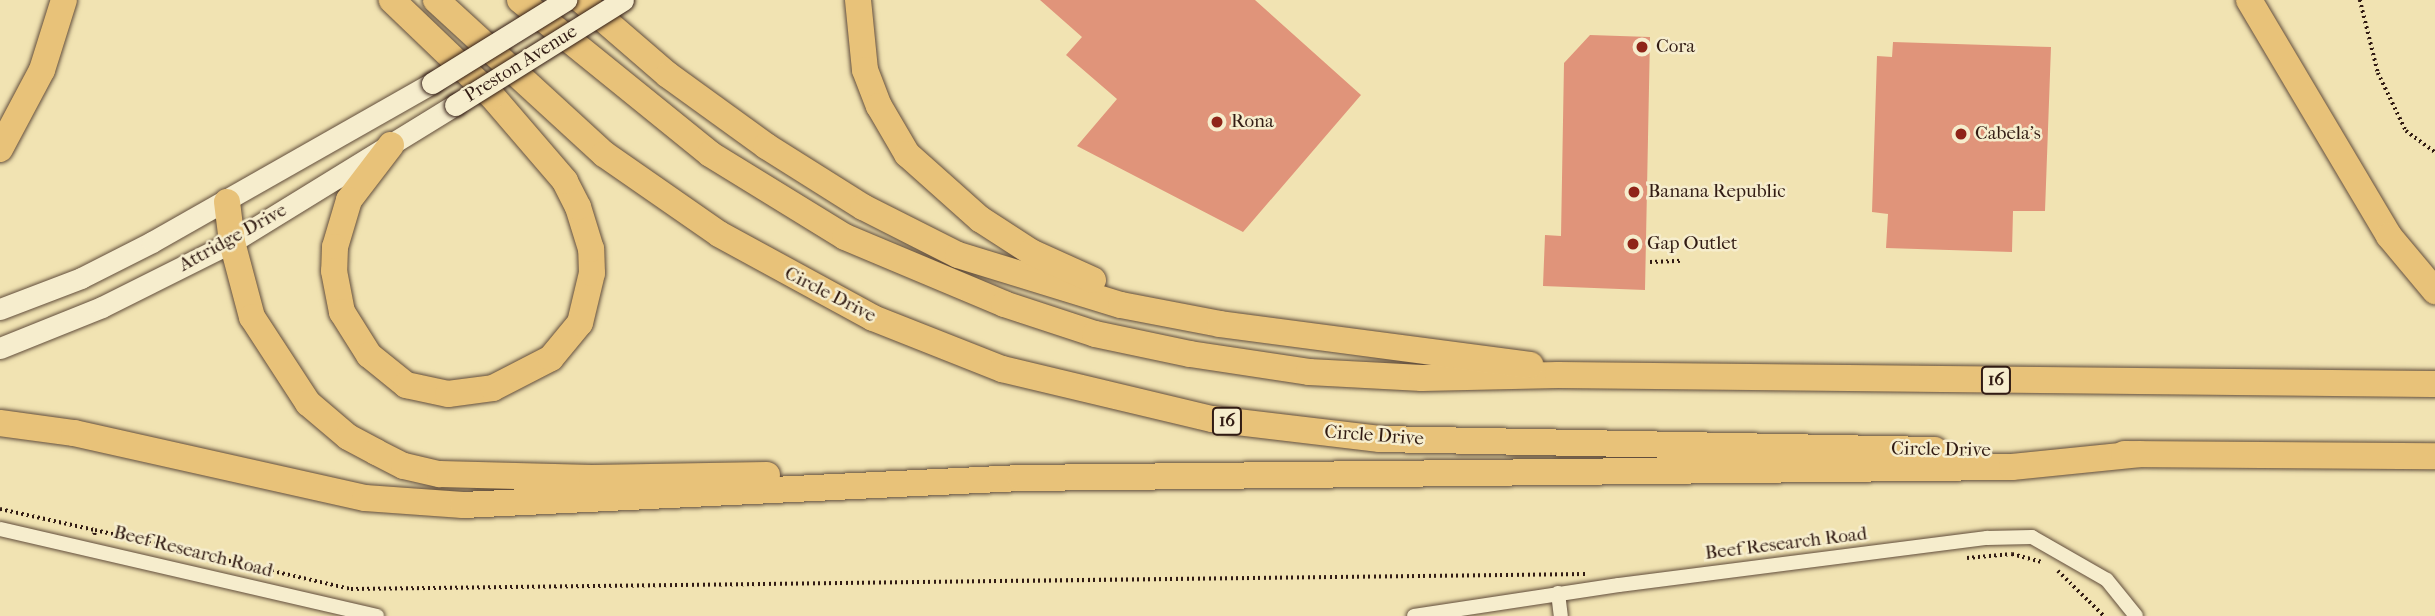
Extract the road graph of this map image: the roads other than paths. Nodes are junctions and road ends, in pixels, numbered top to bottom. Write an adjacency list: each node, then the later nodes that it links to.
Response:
1 (64, 0): 13 (highway)
2 (393, 0): 12 (highway)
3 (436, 0): 23 (highway, Circle Drive / 16)
4 (520, 0): 20 (highway, 16)
5 (566, 0): 10 (main road, Preston Avenue, bridge)
6 (581, 0): 18 (highway)
7 (623, 0): 11 (main road, Preston Avenue, bridge)
8 (858, 0): 18 (highway)
9 (2249, 0): 16 (highway)
10 (432, 83): 14 (main road, Attridge Drive)
11 (455, 106): 12 (main road, Attridge Drive)
12 (391, 145): 15 (main road, Attridge Drive)
13 (0, 149)
14 (227, 202): 15 (highway); 17 (main road, Attridge Drive)
15 (232, 242): 19 (main road, Attridge Drive); 25 (highway)
16 (2435, 291)
17 (0, 309)
18 (1220, 324): 20 (highway)
19 (0, 348)
20 (1558, 375): 21 (highway, 16)
21 (2435, 384)
22 (0, 424): 25 (highway)
23 (2140, 454): 24 (highway, Circle Drive / 16); 25 (highway)
24 (2435, 456)
25 (1021, 478)
26 (0, 529): 28 (street, Beef Research Road)
27 (1558, 593): 29 (street, Beef Research Road); 30 (street); 31 (street, Beef Research Road)
28 (377, 616)
29 (1414, 616)
30 (1561, 616)
31 (2136, 616)

